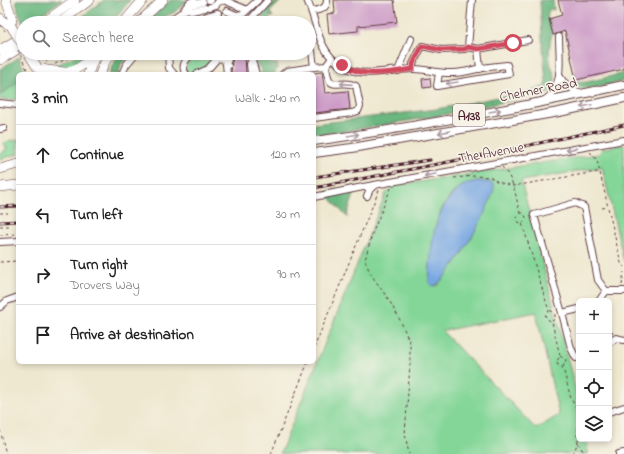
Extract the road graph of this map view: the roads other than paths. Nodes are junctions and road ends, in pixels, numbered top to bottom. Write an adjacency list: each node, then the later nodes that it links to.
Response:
1 (6, 0): 30 (highway)
2 (75, 0): 19 (highway)
3 (90, 0): 20 (highway)
4 (143, 0): 21 (highway)
5 (163, 0): 22 (highway)
6 (194, 0): 16 (street)
7 (258, 0): 17 (street)
8 (268, 0): 26 (street)
9 (327, 0): 15 (street)
10 (472, 0): 36 (street)
11 (221, 1): 13 (street); 17 (street)
12 (307, 1): 15 (street)
13 (207, 4): 16 (street)
14 (227, 11): 17 (street)
15 (312, 11): 27 (street)
16 (182, 12): 23 (street)
17 (245, 12): 25 (street)
18 (218, 13): 24 (street)
19 (53, 16)
20 (68, 16)
21 (129, 16)
22 (146, 16)
23 (176, 16)
24 (207, 16)
25 (242, 16)
26 (253, 16)
27 (314, 16)
28 (316, 20): 40 (street)
29 (1, 21): 30 (highway)
30 (8, 29): 32 (highway, bridge)
31 (559, 37): 71 (street)
32 (16, 39)
33 (411, 39): 59 (street)
34 (16, 40): 39 (highway)
35 (528, 40): 38 (street)
36 (468, 47): 38 (street); 55 (street)
37 (16, 49): 41 (highway)
38 (478, 49): 56 (street)
39 (0, 50)
40 (332, 58): 53 (street); 59 (street)
41 (0, 60)
42 (33, 60): 57 (highway)
43 (89, 60): 61 (highway)
44 (94, 60): 62 (highway)
45 (107, 60): 63 (highway)
46 (130, 60): 64 (street)
47 (169, 60): 65 (street)
48 (186, 60): 66 (street)
49 (217, 60): 58 (street)
50 (250, 60): 67 (street)
51 (252, 60): 68 (street)
52 (313, 60): 54 (street)
53 (326, 66): 54 (street); 78 (street, one-way to 53)
54 (314, 67): 69 (street)
55 (413, 69): 59 (street); 70 (street)
56 (480, 69): 70 (street); 70 (street, one-way to 70)
57 (40, 71): 60 (highway)
58 (208, 71)
59 (398, 71)
60 (61, 72)
61 (70, 72)
62 (89, 72)
63 (101, 72)
64 (123, 72)
65 (173, 72)
66 (185, 72)
67 (251, 72)
68 (255, 72)
69 (286, 72)
70 (439, 73)
71 (559, 75): 73 (street); 76 (street)
72 (624, 85): 73 (main road, Chelmer Road / A138)
73 (584, 94): 76 (main road, Chelmer Road / A138)
74 (624, 98): 81 (main road, Chelmer Road / A138, one-way to 81)
75 (0, 103): 77 (street)
76 (536, 104): 80 (main road, Chelmer Road / A138, one-way to 76)
77 (16, 105)
78 (316, 118)
79 (624, 140): 85 (street, The Avenue, one-way to 85)
80 (316, 141)
81 (316, 153)
82 (16, 164): 83 (highway)
83 (0, 169)
84 (16, 185): 86 (highway)
85 (380, 186): 89 (street); 90 (street, The Avenue)
86 (0, 187)
87 (16, 190): 88 (highway)
88 (0, 191)
89 (367, 196)
90 (316, 197)
91 (16, 241): 92 (street)
92 (0, 242)
93 (622, 291): 94 (street)
94 (606, 292): 96 (street); 99 (street)
95 (16, 298): 97 (street)
96 (601, 298)
97 (0, 307)
98 (576, 310): 99 (street)
99 (562, 313): 102 (street)
100 (624, 340): 101 (street)
101 (612, 341)
102 (576, 358)
103 (624, 407): 104 (street)
104 (612, 411)
105 (624, 453): 106 (street)
106 (619, 454)

